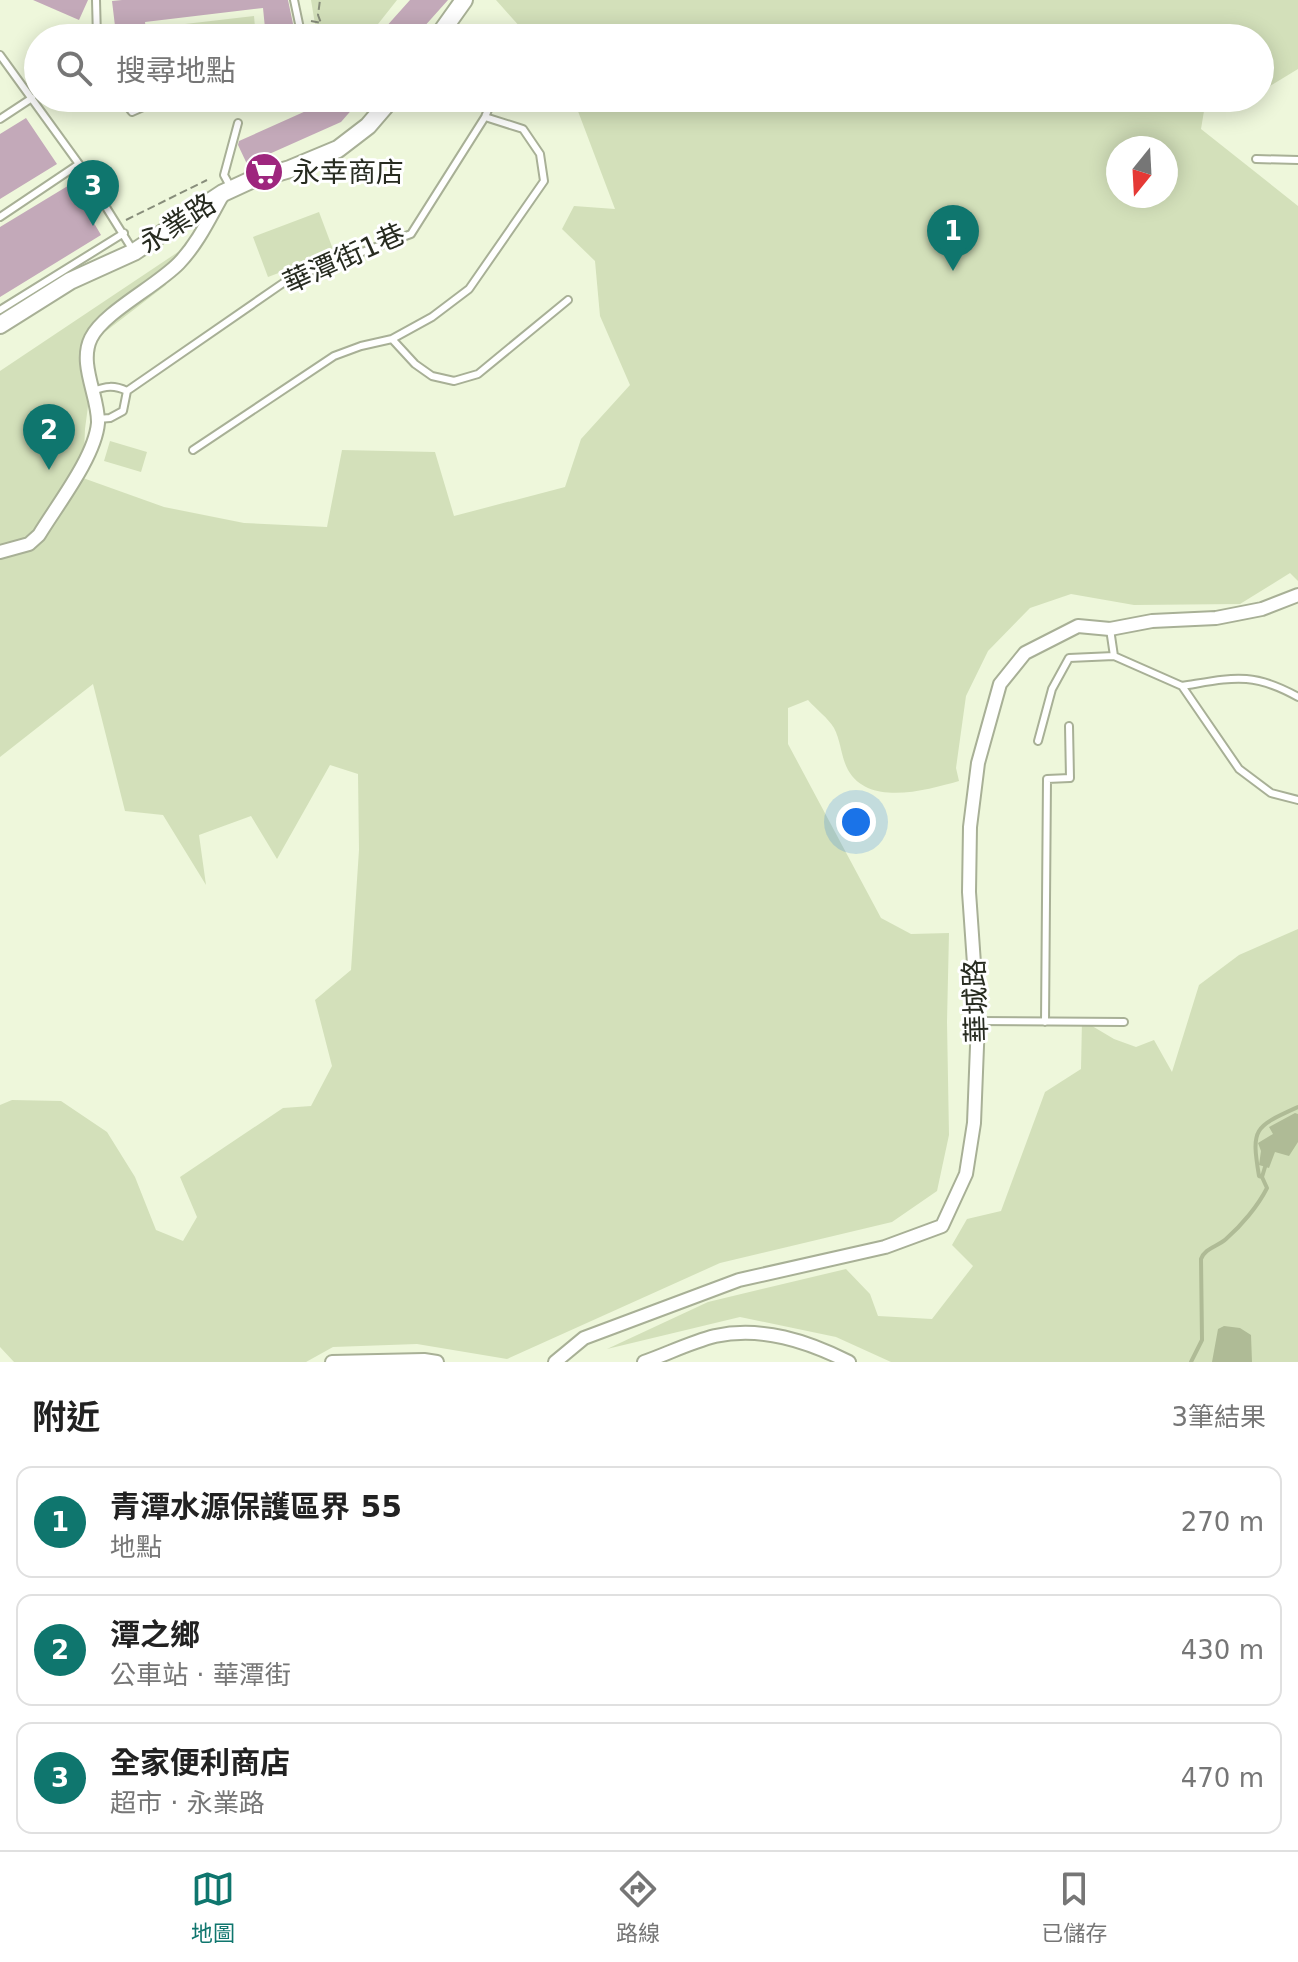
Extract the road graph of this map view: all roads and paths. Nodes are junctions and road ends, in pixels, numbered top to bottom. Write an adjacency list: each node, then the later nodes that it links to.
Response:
1 (96, 0): 6 (lane)
2 (294, 0): 5 (lane)
3 (320, 0): 5 (path)
4 (464, 0): 8 (street)
5 (297, 15): 7 (lane)
6 (97, 24)
7 (299, 24)
8 (447, 24)
9 (0, 55): 10 (lane)
10 (24, 87)
11 (24, 103): 16 (lane)
12 (42, 112): 20 (lane)
13 (380, 112): 22 (street, 永業路)
14 (487, 112): 15 (lane, 華潭街1巷)
15 (485, 117): 30 (lane); 31 (lane, 華潭街1巷)
16 (0, 119)
17 (238, 123): 22 (lane)
18 (1256, 159): 19 (lane)
19 (1298, 160)
20 (79, 164): 23 (lane); 24 (lane)
21 (207, 180): 24 (path)
22 (227, 191): 26 (street, 永業路); 32 (street)
23 (0, 217)
24 (118, 224): 25 (lane)
25 (124, 233): 26 (lane); 28 (lane)
26 (134, 252): 29 (street, 永業路)
27 (568, 300): 30 (lane)
28 (0, 310)
29 (0, 325)
30 (392, 339): 34 (lane)
31 (127, 391): 32 (lane); 33 (lane, 華潭街1巷)
32 (91, 392): 33 (street)
33 (98, 419): 35 (street)
34 (193, 450)
35 (0, 552)
36 (1298, 595): 37 (street, 華城路)
37 (1110, 629): 38 (lane); 44 (street, 華城路)
38 (1114, 656): 39 (lane); 42 (lane)
39 (1182, 686): 40 (lane); 43 (lane)
40 (1298, 697)
41 (1069, 726): 45 (lane)
42 (1038, 741)
43 (1298, 800)
44 (978, 1021): 45 (lane); 49 (street, 華城路)
45 (1045, 1022): 46 (lane)
46 (1124, 1022)
47 (332, 1362): 48 (street)
48 (437, 1362)
49 (555, 1362)
50 (644, 1362): 51 (street)
51 (849, 1362)

